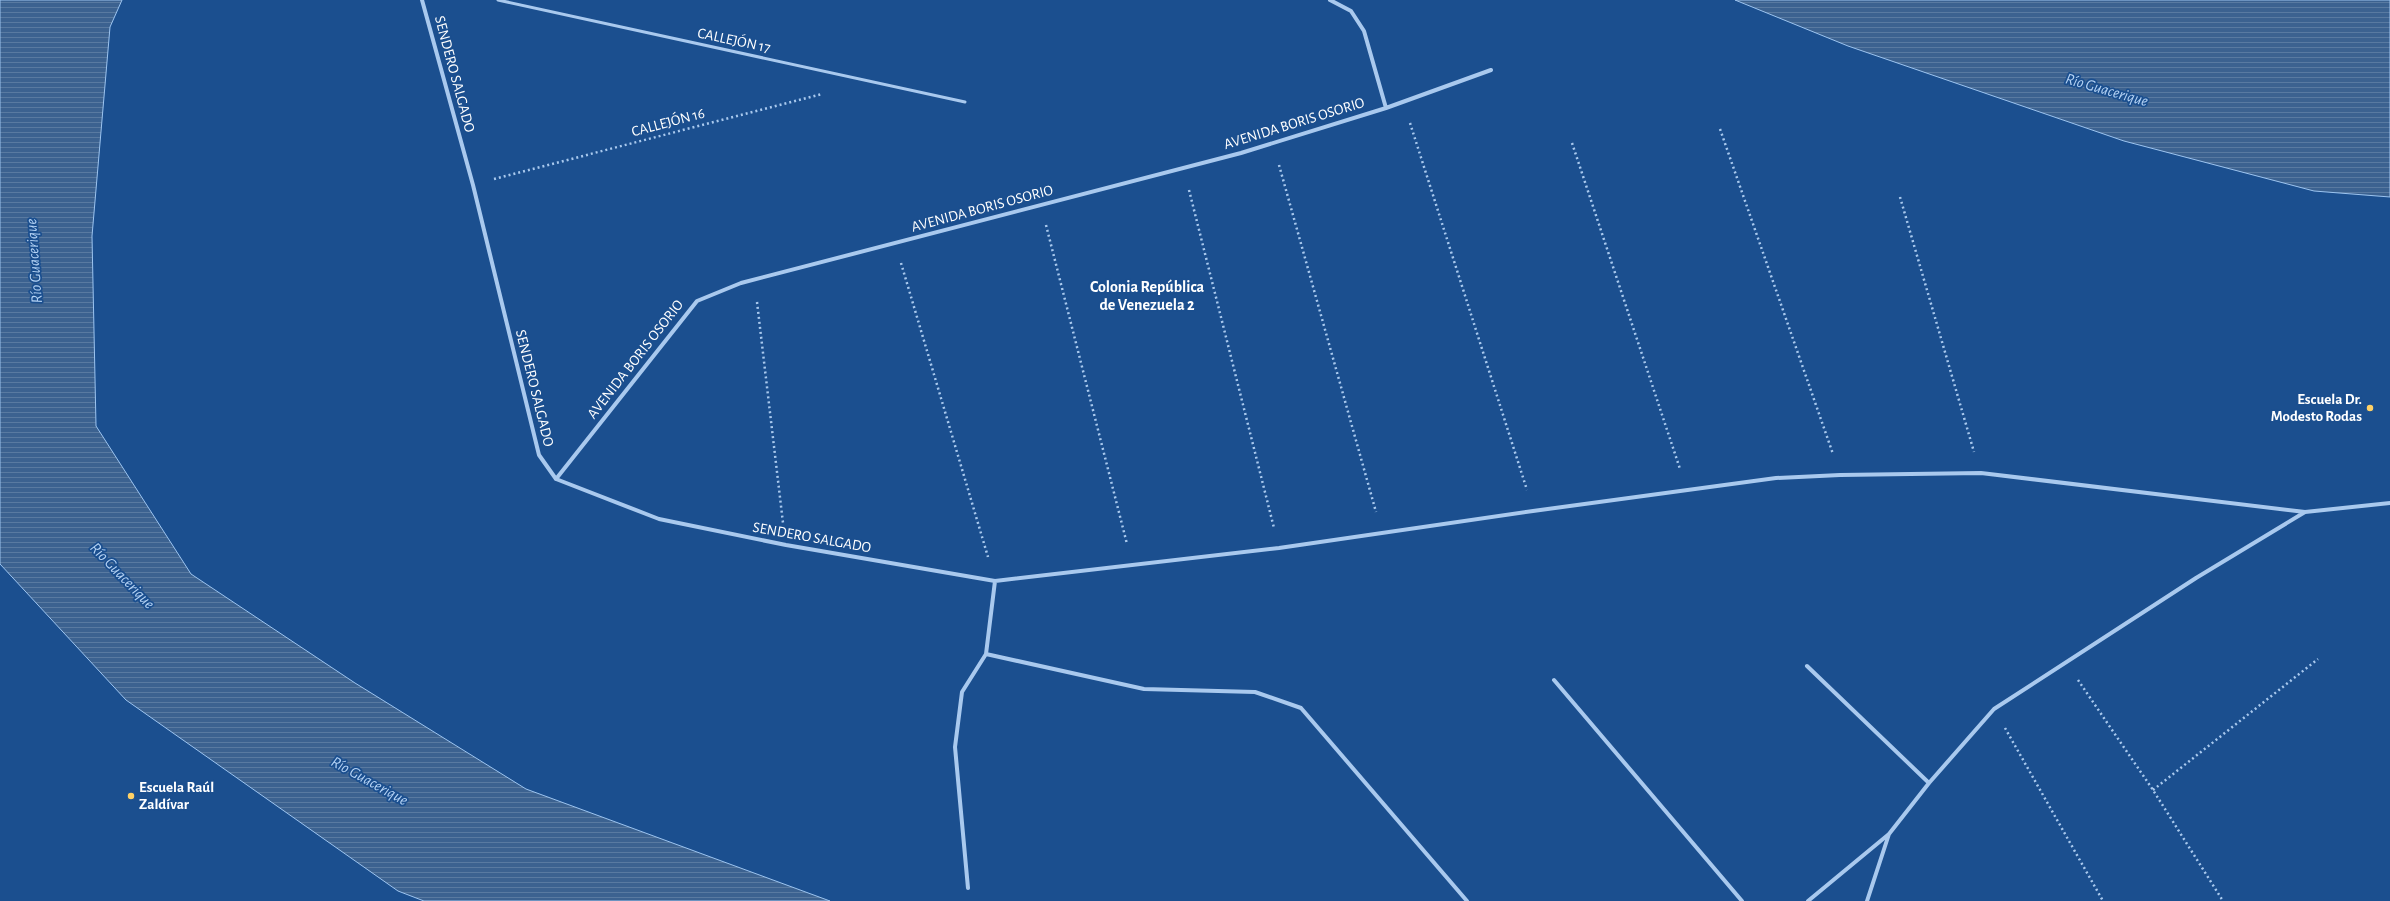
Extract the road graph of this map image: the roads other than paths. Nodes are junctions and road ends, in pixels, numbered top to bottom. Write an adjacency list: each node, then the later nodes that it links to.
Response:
1 (422, 0): 7 (street, SENDERO SALGADO)
2 (498, 0): 5 (lane, CALLEJÓN 17)
3 (1330, 0): 6 (street)
4 (1491, 70): 6 (street, AVENIDA BORIS OSORIO)
5 (965, 102)
6 (1386, 108): 7 (street, AVENIDA BORIS OSORIO)
7 (556, 479): 10 (street, SENDERO SALGADO)
8 (2390, 503): 9 (street)
9 (2305, 512): 10 (street, SENDERO SALGADO); 14 (street)
10 (995, 581): 11 (street)
11 (986, 654): 16 (street); 17 (street)
12 (1807, 666): 14 (street)
13 (1554, 680): 18 (street)
14 (1929, 783): 15 (street)
15 (1889, 834): 19 (street); 20 (street)
16 (968, 888)
17 (1468, 901)
18 (1742, 901)
19 (1808, 901)
20 (1868, 901)

